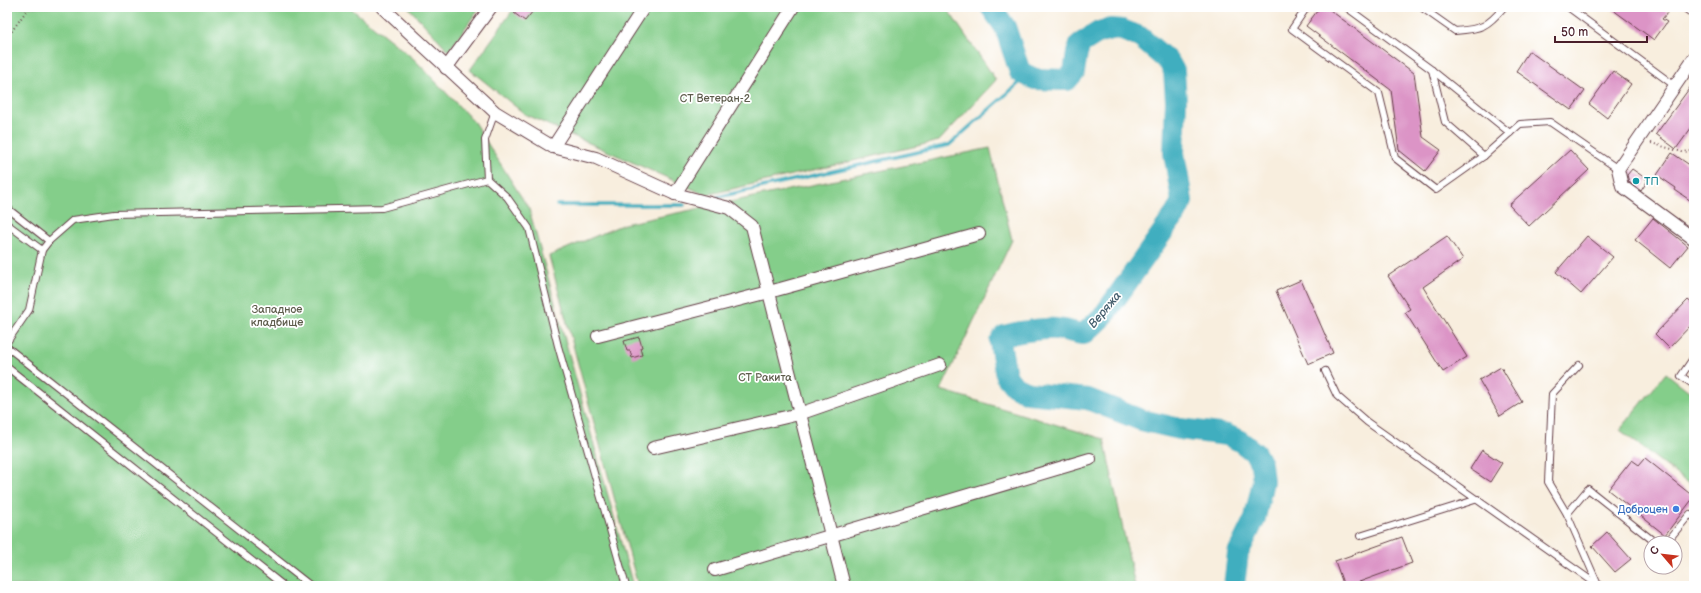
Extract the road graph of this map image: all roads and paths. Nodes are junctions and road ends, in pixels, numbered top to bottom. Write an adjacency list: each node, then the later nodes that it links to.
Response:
1 (29, 7): 13 (path)
2 (382, 7): 15 (street)
3 (491, 7): 15 (street)
4 (644, 7): 21 (street)
5 (793, 7): 26 (street)
6 (1307, 7): 23 (lane)
7 (1346, 7): 16 (lane)
8 (1421, 7): 9 (lane)
9 (1504, 7)
10 (1568, 7): 17 (lane)
11 (1683, 7): 12 (lane)
12 (1694, 15)
13 (7, 38)
14 (1694, 58): 17 (street)
15 (446, 68): 18 (street)
16 (1432, 70): 19 (lane); 23 (lane)
17 (1675, 86): 20 (street)
18 (496, 112): 21 (street); 25 (lane)
19 (1510, 132): 23 (lane); 24 (lane)
20 (1638, 140): 22 (path); 24 (street)
21 (553, 147): 26 (street)
22 (1694, 151)
23 (1484, 156)
24 (1618, 169): 30 (street)
25 (487, 179): 31 (lane); 57 (lane)
26 (675, 194): 33 (street)
27 (7, 208): 31 (lane)
28 (7, 224): 32 (lane)
29 (979, 234): 33 (street)
30 (1694, 239)
31 (49, 241): 32 (lane)
32 (42, 250): 35 (lane)
33 (769, 292): 34 (street); 43 (street)
34 (598, 336)
35 (7, 342)
36 (7, 347): 56 (lane)
37 (1694, 357): 42 (lane)
38 (940, 365): 43 (street)
39 (1579, 365): 47 (lane)
40 (7, 367): 55 (lane)
41 (1325, 371): 46 (lane)
42 (1694, 386)
43 (799, 414): 44 (street); 49 (street)
44 (653, 448)
45 (1090, 459): 49 (street)
46 (1478, 499): 52 (lane); 59 (lane)
47 (1566, 514): 50 (lane); 59 (lane)
48 (1694, 518): 51 (lane)
49 (831, 535): 53 (street); 58 (street)
50 (1646, 535)
51 (1673, 535)
52 (1360, 536)
53 (715, 570)
54 (1694, 579): 60 (path)
55 (284, 586)
56 (311, 586)
57 (626, 586)
58 (844, 586)
59 (1599, 586)
60 (1689, 586)

